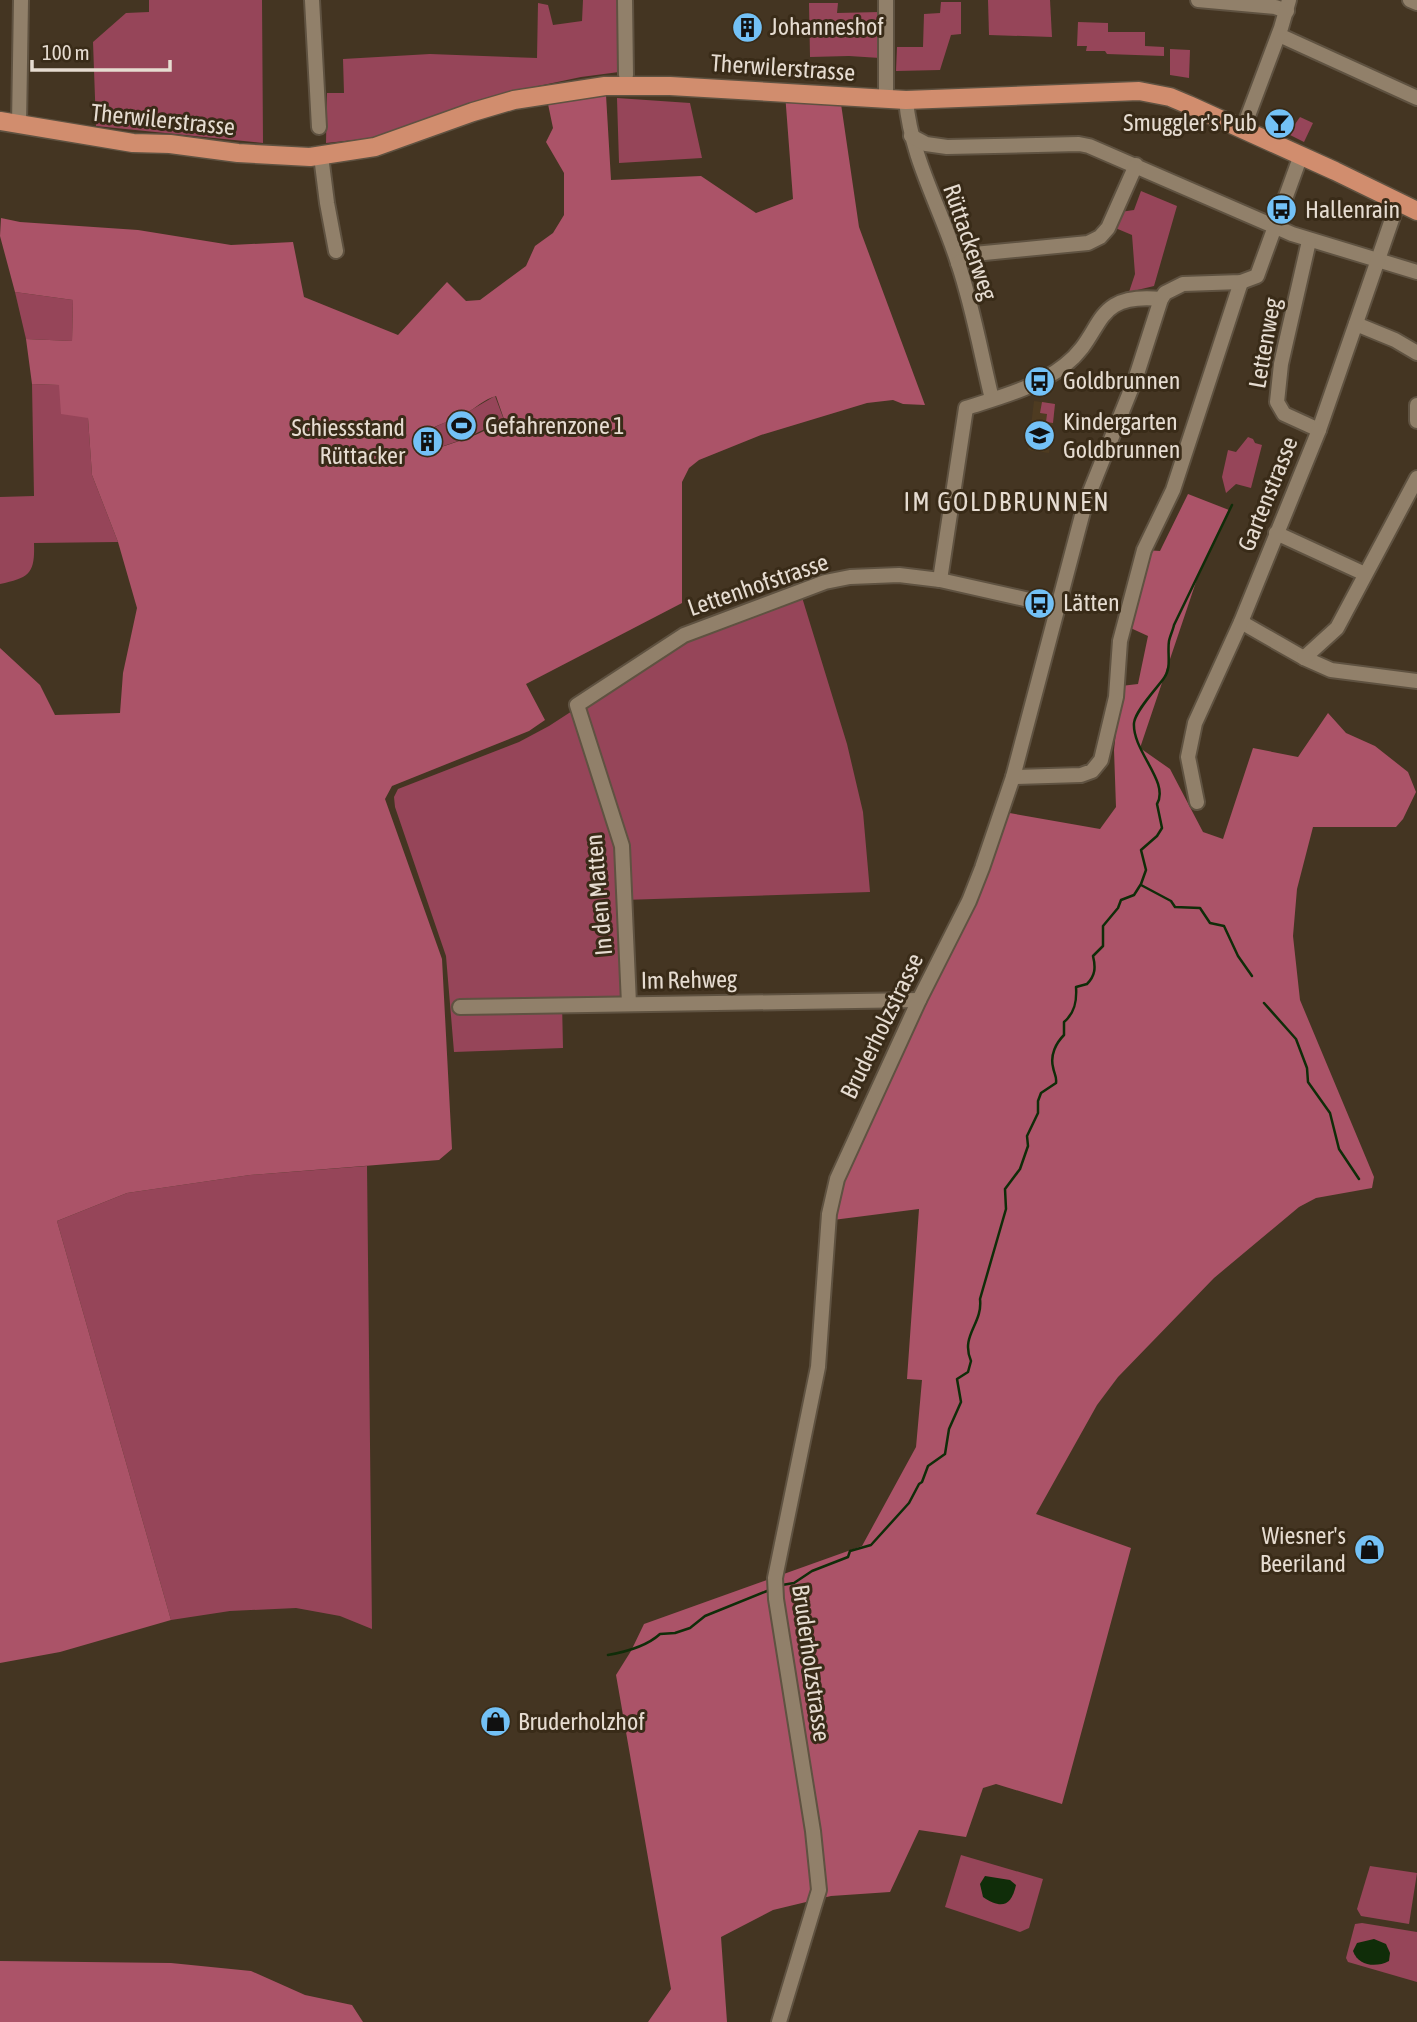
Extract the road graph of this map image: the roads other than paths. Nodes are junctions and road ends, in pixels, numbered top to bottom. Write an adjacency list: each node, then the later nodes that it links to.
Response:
1 (21, 0): 15 (street)
2 (312, 0): 16 (street)
3 (625, 0): 10 (street)
4 (886, 0): 11 (street)
5 (1198, 0): 8 (street)
6 (1410, 0): 7 (street)
7 (1417, 3)
8 (1288, 5): 9 (street)
9 (1279, 35): 12 (street); 17 (street)
10 (626, 75)
11 (886, 99): 13 (main road, Therwilerstrasse); 20 (main road, Therwilerstrasse)
12 (1417, 99)
13 (906, 100): 17 (main road, Therwilerstrasse); 18 (street, Rüttackerweg)
14 (0, 121): 15 (main road, Therwilerstrasse)
15 (19, 125): 20 (main road, Therwilerstrasse)
16 (319, 127)
17 (1243, 129): 19 (main road, Therwilerstrasse)
18 (911, 136): 21 (street); 28 (street, Rüttackerweg)
19 (1301, 155): 22 (main road, Therwilerstrasse); 24 (street)
20 (321, 156): 26 (street)
21 (1136, 165): 24 (street); 28 (street)
22 (1398, 202): 23 (main road, Therwilerstrasse); 27 (street, Gartenstrasse)
23 (1417, 211)
24 (1277, 227): 25 (street); 30 (street)
25 (1309, 241): 27 (street); 37 (street, Lettenweg)
26 (336, 251)
27 (1378, 261): 29 (street); 32 (street, Gartenstrasse)
28 (958, 263): 34 (street, Rüttackerweg)
29 (1417, 271)
30 (1241, 282): 31 (street); 47 (street)
31 (1161, 299): 34 (street); 42 (street, Bruderholzstrasse)
32 (1356, 324): 33 (street); 37 (street, Gartenstrasse)
33 (1417, 353)
34 (992, 399): 41 (street)
35 (1417, 405): 36 (street)
36 (1417, 421)
37 (1319, 430): 39 (street, Gartenstrasse)
38 (1417, 478): 40 (street)
39 (1276, 533): 40 (street); 43 (street, Gartenstrasse)
40 (1364, 574): 44 (street)
41 (940, 580): 42 (street, Lettenhofstrasse); 46 (street, Lettenhofstrasse)
42 (1056, 606): 47 (street, Bruderholzstrasse)
43 (1241, 622): 44 (street); 48 (street, Gartenstrasse)
44 (1304, 658): 45 (street)
45 (1417, 681)
46 (577, 705): 50 (street, In den Matten)
47 (1013, 777): 49 (street, Bruderholzstrasse)
48 (1197, 802)
49 (919, 1000): 50 (street, Im Rehweg); 52 (street, Bruderholzstrasse)
50 (629, 1004): 51 (street, Im Rehweg)
51 (460, 1007)
52 (779, 2022)

